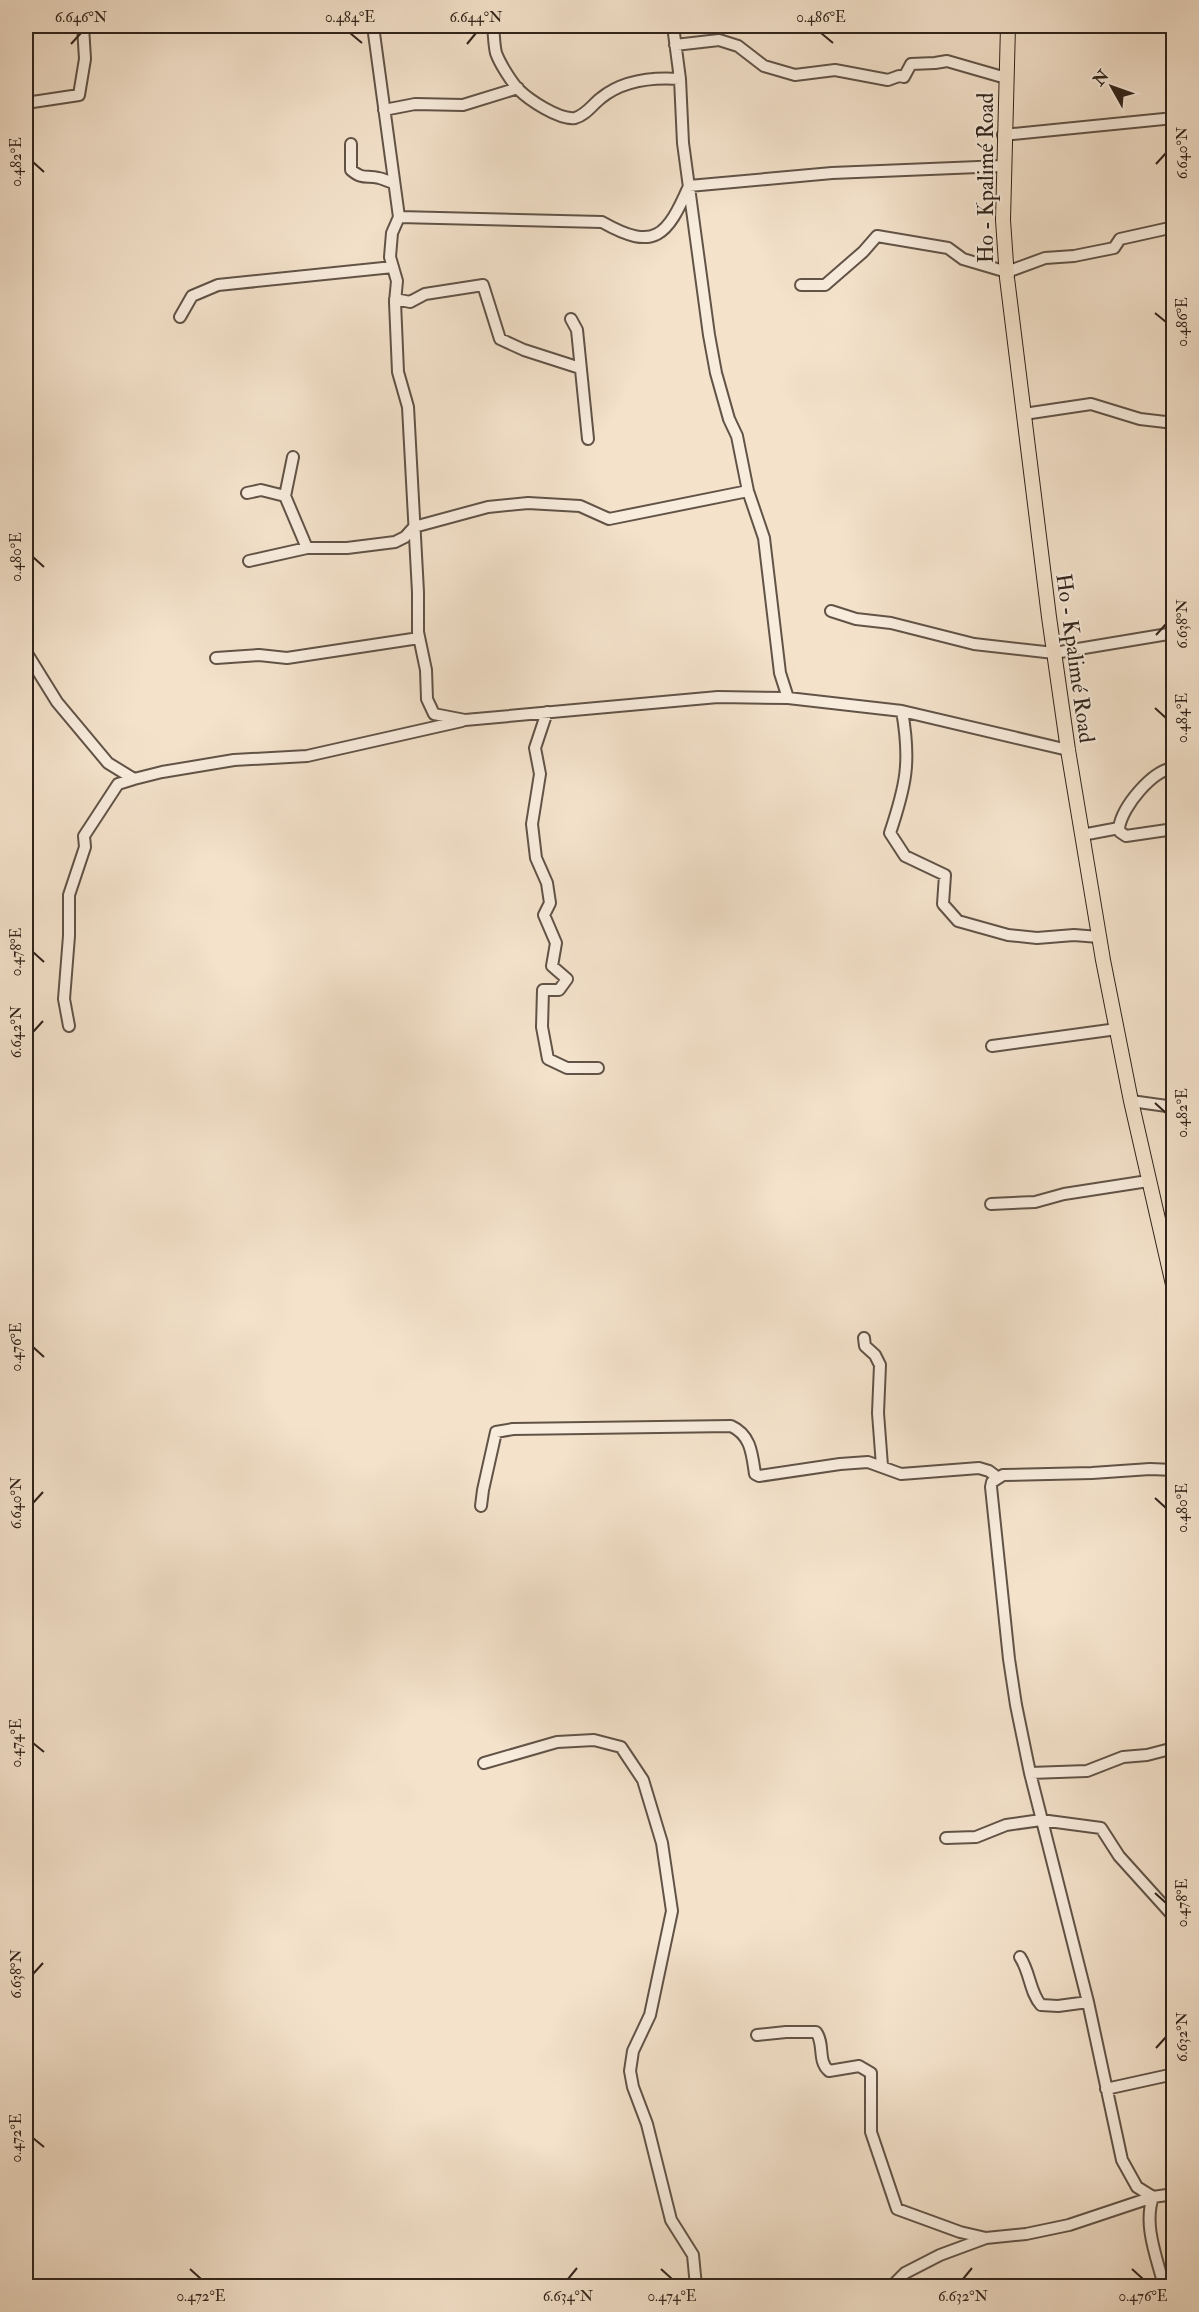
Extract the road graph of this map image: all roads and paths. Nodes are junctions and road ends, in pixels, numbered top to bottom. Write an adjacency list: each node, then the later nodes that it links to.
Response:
1 (83, 26): 10 (street)
2 (373, 26): 11 (street)
3 (493, 26): 9 (street)
4 (673, 26): 6 (street)
5 (1008, 26): 7 (main road, Ho - Kpalimé Road)
6 (675, 45): 7 (street); 8 (street)
7 (1006, 78): 13 (main road, Ho - Kpalimé Road)
8 (680, 79): 9 (street); 17 (street)
9 (518, 88): 11 (street)
10 (26, 103)
11 (384, 110): 16 (street)
12 (1173, 118): 13 (street)
13 (1003, 135): 15 (main road, Ho - Kpalimé Road)
14 (351, 144): 16 (street)
15 (1003, 166): 17 (street); 21 (main road, Ho - Kpalimé Road)
16 (394, 183): 18 (street)
17 (689, 186): 18 (street); 31 (street)
18 (399, 217): 20 (street)
19 (1173, 227): 21 (street)
20 (393, 267): 23 (street); 24 (street)
21 (1007, 272): 22 (street); 27 (main road, Ho - Kpalimé Road)
22 (801, 285)
23 (395, 299): 26 (street); 34 (street)
24 (180, 317)
25 (571, 318): 26 (street)
26 (580, 368): 29 (street)
27 (1024, 414): 28 (street); 41 (main road, Ho - Kpalimé Road)
28 (1173, 423)
29 (588, 439)
30 (293, 457): 33 (street)
31 (748, 491): 34 (street); 43 (street)
32 (247, 493): 33 (street)
33 (285, 496): 35 (street)
34 (414, 527): 35 (street); 39 (street)
35 (307, 548): 36 (street)
36 (249, 561)
37 (831, 611): 41 (street)
38 (1173, 633): 41 (street)
39 (419, 638): 42 (street); 46 (street)
40 (26, 652): 49 (street)
41 (1054, 653): 47 (main road, Ho - Kpalimé Road)
42 (216, 658)
43 (788, 698): 44 (street); 45 (street)
44 (902, 711): 47 (street); 53 (street)
45 (547, 712): 46 (street); 57 (street)
46 (465, 720): 49 (street)
47 (1068, 750): 52 (main road, Ho - Kpalimé Road)
48 (1173, 768): 50 (street)
49 (134, 779): 54 (street)
50 (1119, 828): 51 (street); 52 (street)
51 (1173, 829)
52 (1082, 835): 53 (main road, Ho - Kpalimé Road)
53 (1099, 937): 55 (main road, Ho - Kpalimé Road)
54 (69, 1026)
55 (1117, 1029): 56 (street); 58 (main road, Ho - Kpalimé Road)
56 (992, 1046)
57 (598, 1068)
58 (1131, 1101): 59 (street); 60 (main road, Ho - Kpalimé Road)
59 (1173, 1107)
60 (1148, 1181): 61 (street); 62 (main road, Ho - Kpalimé Road)
61 (991, 1204)
62 (1173, 1289)
63 (864, 1338): 64 (street)
64 (882, 1466): 66 (street); 67 (street)
65 (1173, 1470): 66 (street)
66 (997, 1477): 70 (street)
67 (481, 1506)
68 (1173, 1748): 70 (street)
69 (484, 1763): 82 (street)
70 (1029, 1773): 71 (street)
71 (1041, 1821): 72 (street); 73 (street); 75 (street)
72 (946, 1838)
73 (1173, 1917)
74 (1020, 1957): 75 (street)
75 (1088, 2002): 78 (street)
76 (756, 2035): 81 (street)
77 (1173, 2074): 78 (street)
78 (1106, 2089): 80 (street)
79 (1173, 2194): 80 (street)
80 (1153, 2197): 81 (street); 84 (street)
81 (986, 2238): 83 (street)
82 (696, 2286)
83 (892, 2286)
84 (1164, 2286)

